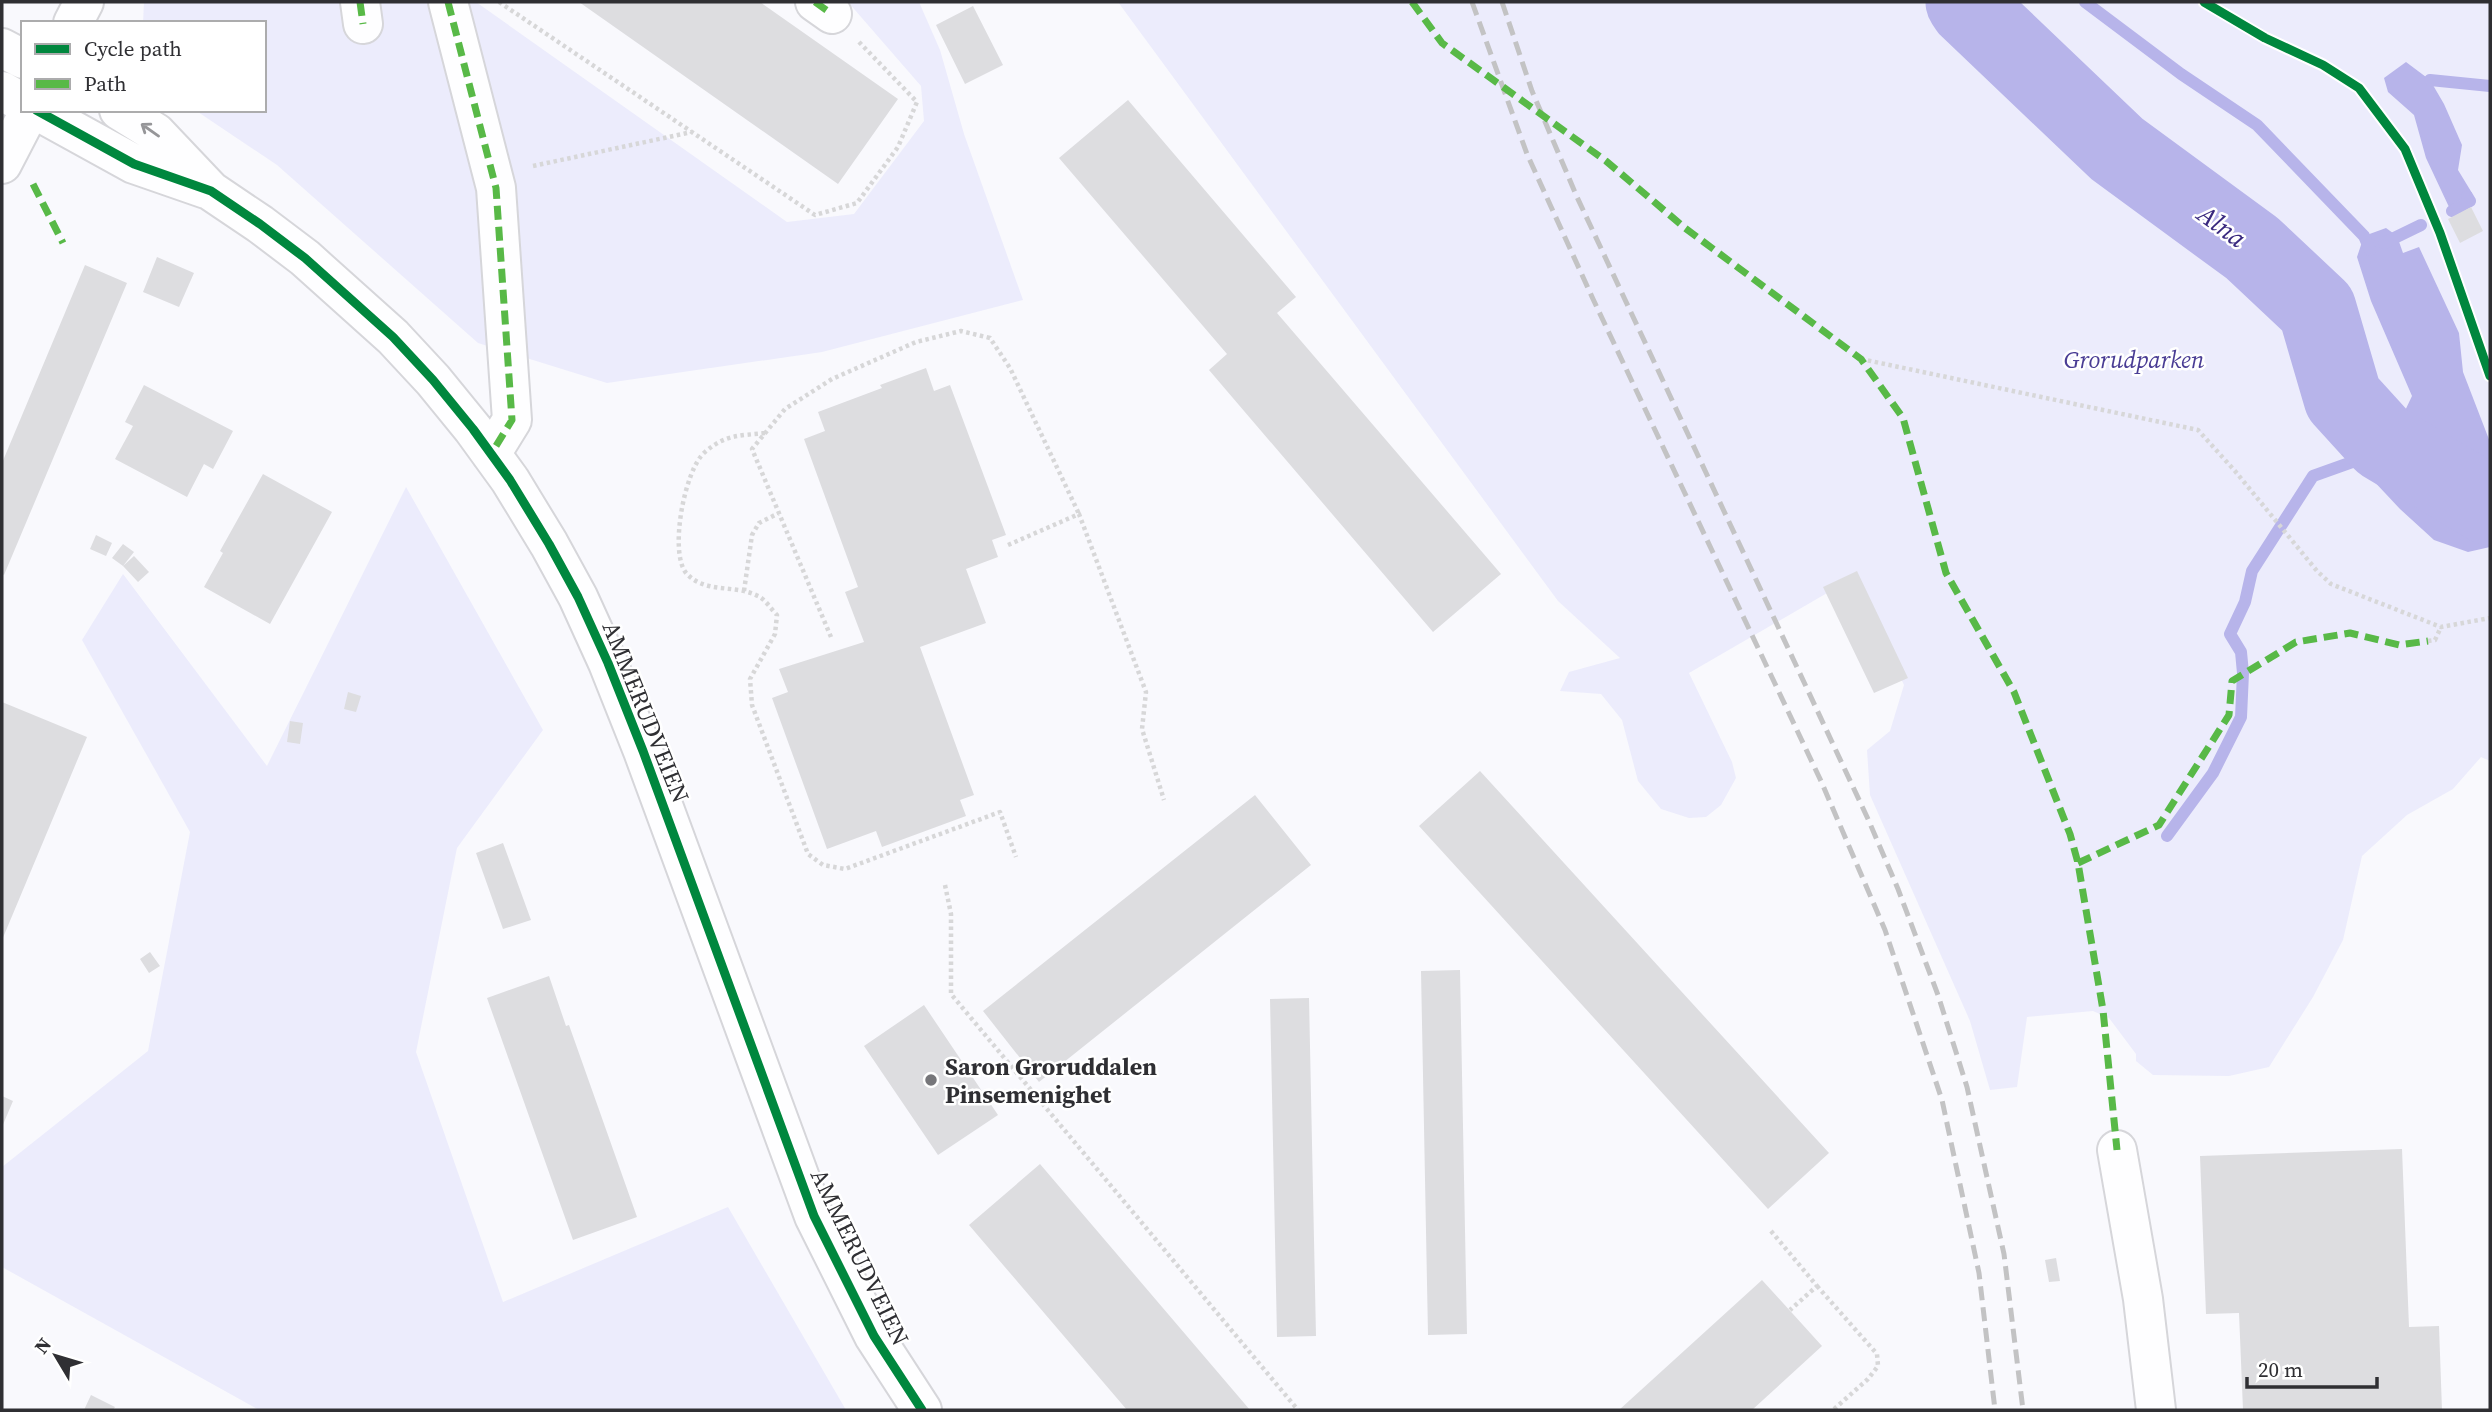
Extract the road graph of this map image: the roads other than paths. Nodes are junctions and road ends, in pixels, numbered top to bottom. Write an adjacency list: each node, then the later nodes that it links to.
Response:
1 (84, 2): 3 (street)
2 (448, 2): 13 (street)
3 (74, 21)
4 (2, 48): 5 (street)
5 (21, 58)
6 (2, 91): 7 (street)
7 (21, 102)
8 (29, 112): 11 (street)
9 (41, 112): 12 (street, AMMERUDVEIEN)
10 (122, 112): 12 (street, AMMERUDVEIEN, one-way to 10)
11 (2, 164)
12 (211, 191): 13 (street, AMMERUDVEIEN)
13 (491, 453): 15 (street, AMMERUDVEIEN)
14 (2117, 1150): 16 (street)
15 (922, 1410)
16 (2156, 1410)

